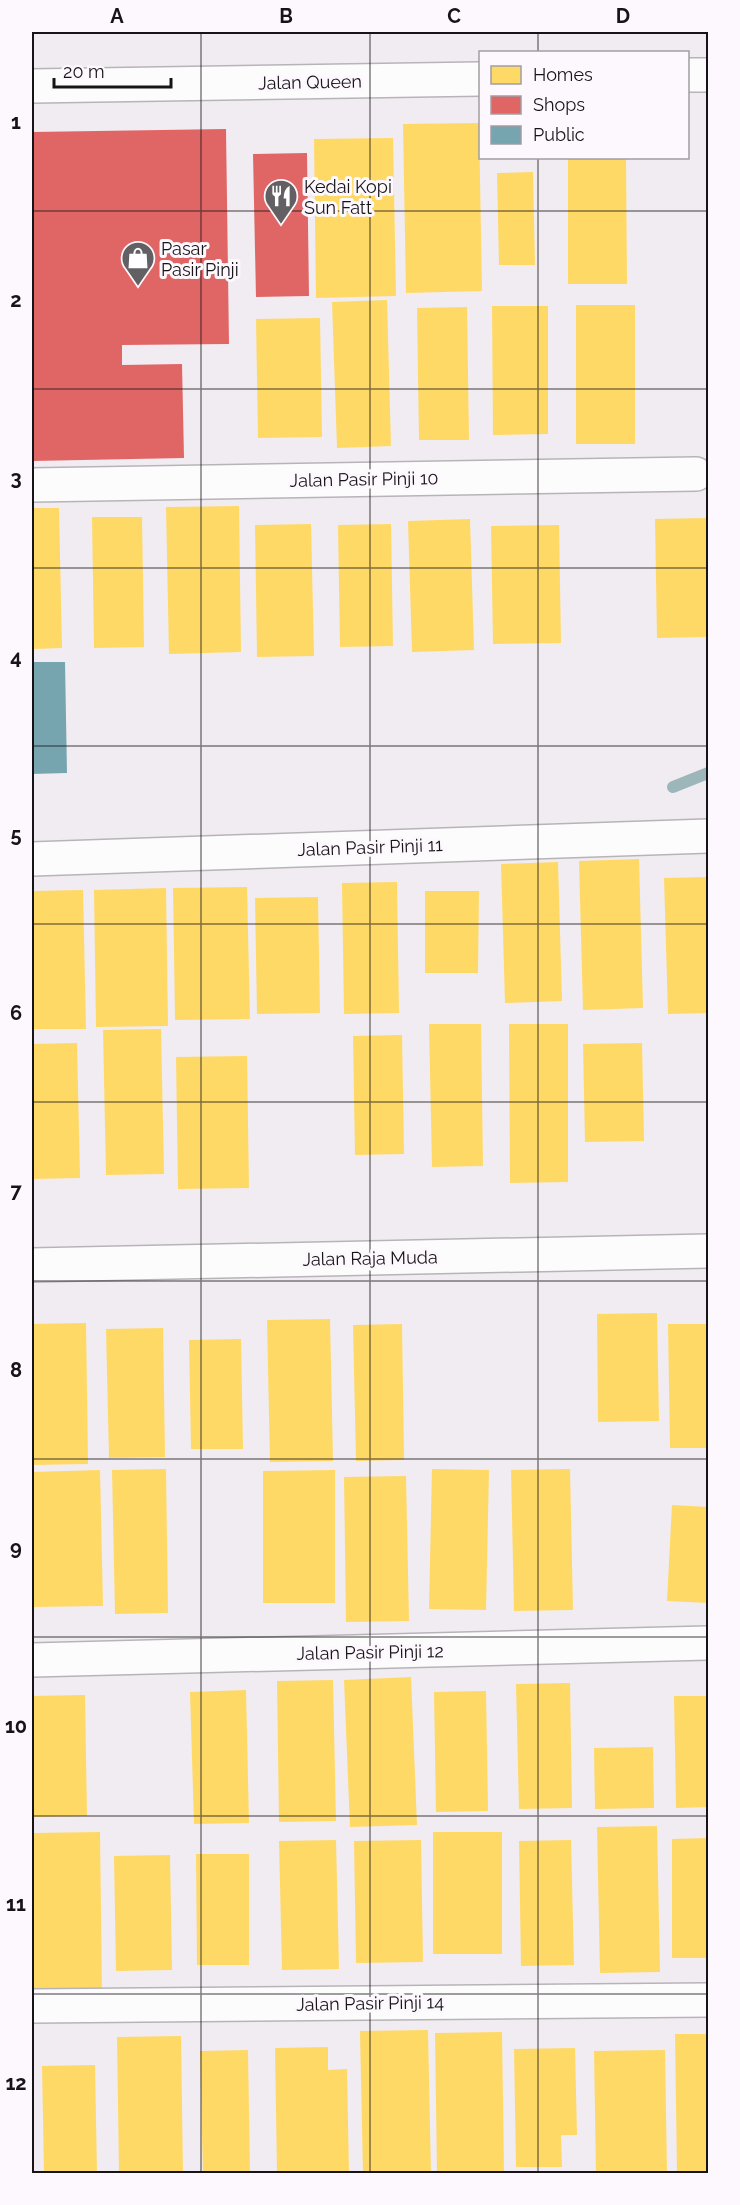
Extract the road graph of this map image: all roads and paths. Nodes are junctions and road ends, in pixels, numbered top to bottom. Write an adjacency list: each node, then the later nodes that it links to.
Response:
1 (689, 75): 2 (street)
2 (708, 75)
3 (479, 79): 4 (street, Jalan Queen)
4 (32, 86)
5 (696, 474): 6 (street, Jalan Pasir Pinji 10)
6 (32, 485)
7 (708, 836): 8 (street, Jalan Pasir Pinji 11)
8 (32, 859)
9 (708, 1251): 10 (street, Jalan Raja Muda)
10 (32, 1264)
11 (708, 1643): 12 (street, Jalan Pasir Pinji 12)
12 (32, 1660)
13 (708, 2000): 14 (street, Jalan Pasir Pinji 14)
14 (32, 2006)

